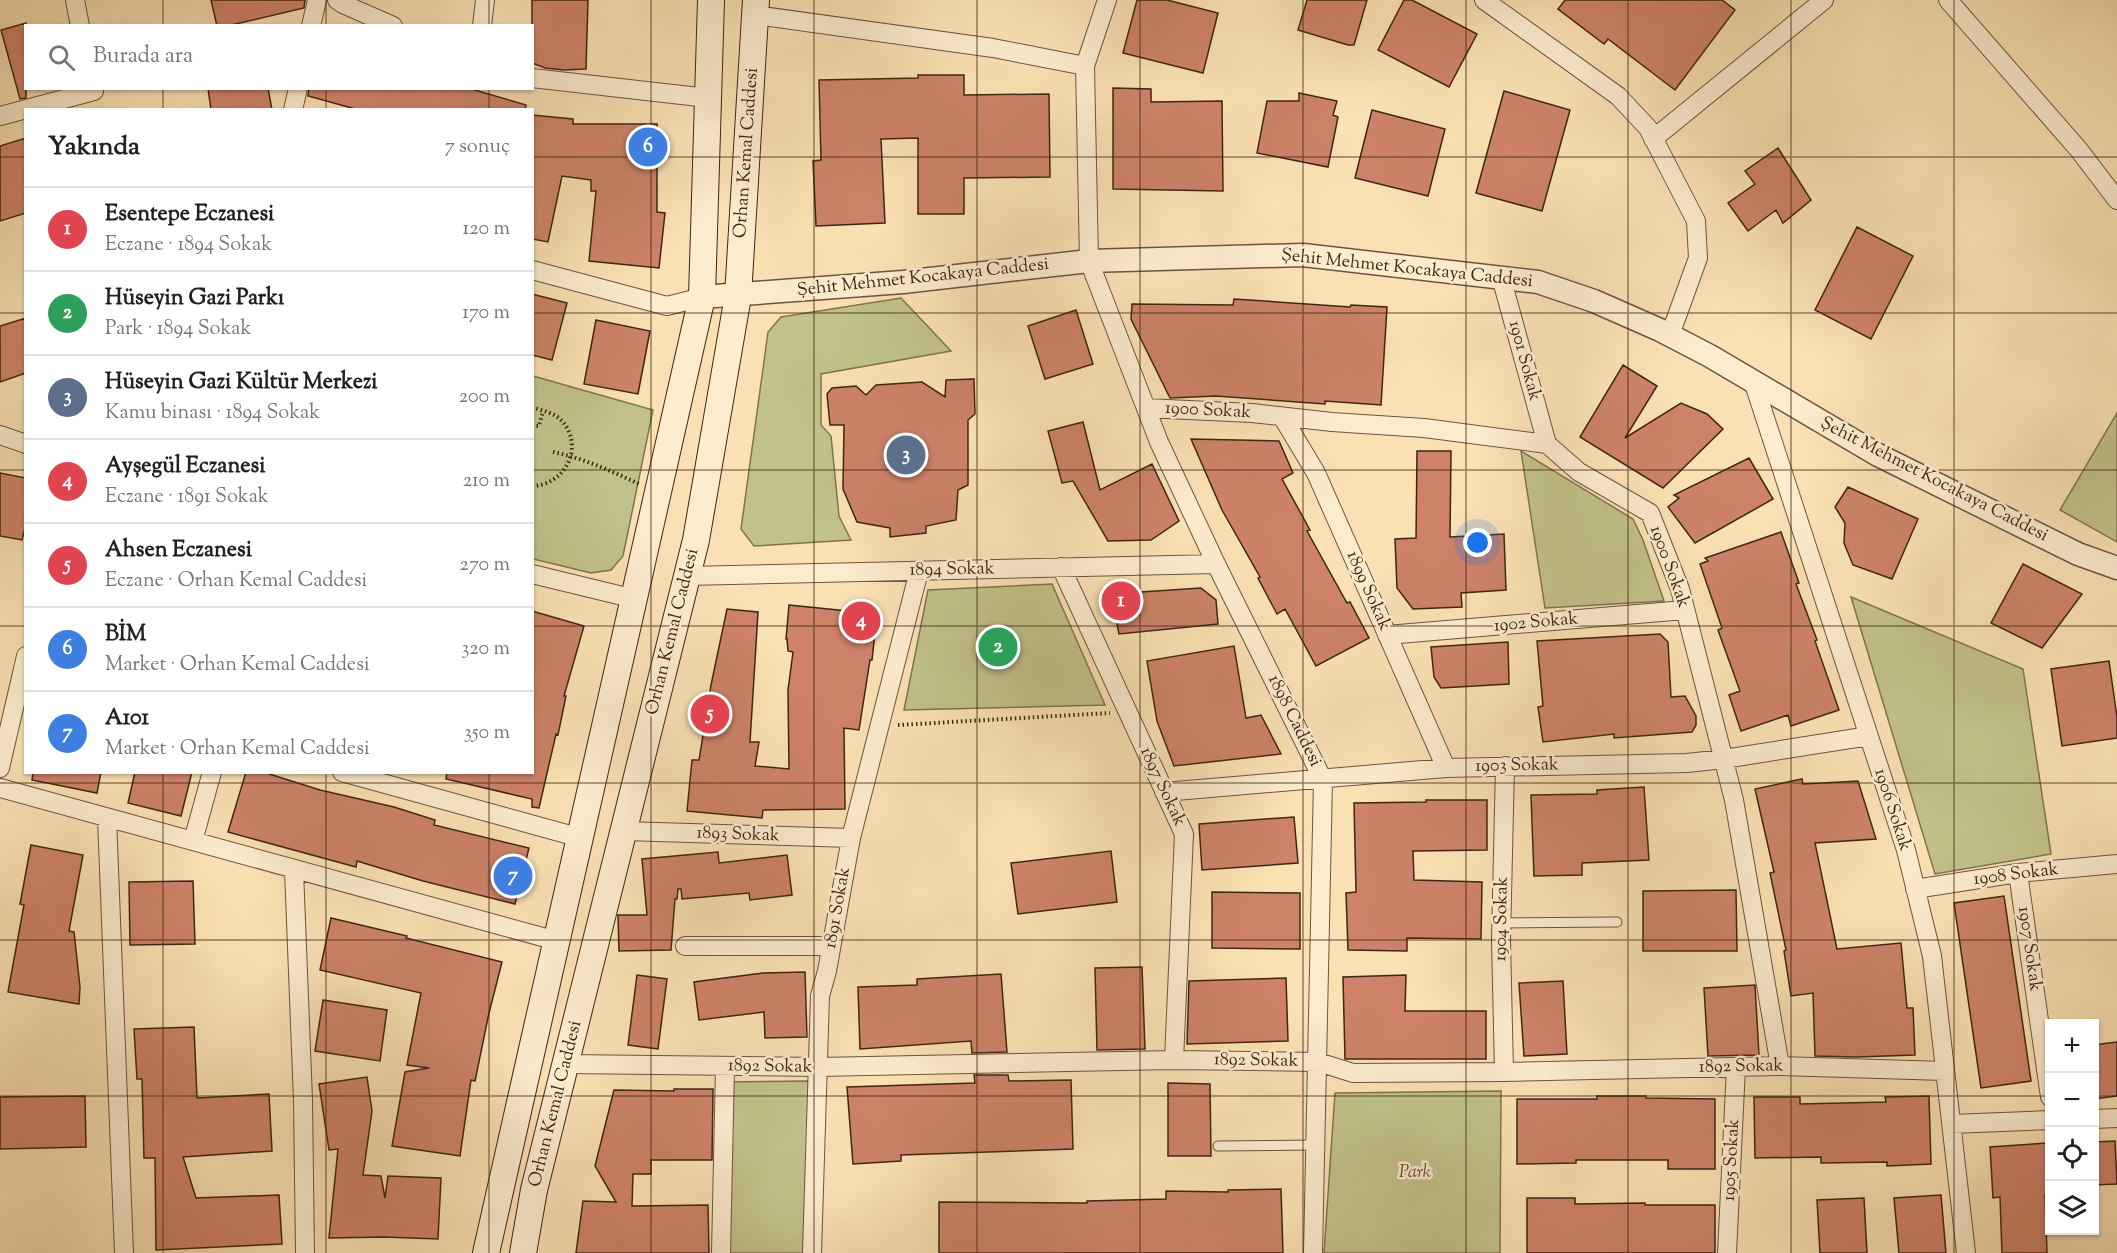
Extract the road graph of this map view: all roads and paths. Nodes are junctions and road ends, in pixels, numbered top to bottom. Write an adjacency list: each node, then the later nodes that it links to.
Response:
1 (75, 0): 11 (street)
2 (317, 0): 12 (street)
3 (338, 0): 13 (street)
4 (485, 0): 14 (street)
5 (711, 0): 19 (main road, Orhan Kemal Caddesi)
6 (1107, 0): 15 (street)
7 (1484, 0): 25 (street)
8 (1824, 0): 25 (street)
9 (1948, 0): 26 (street)
10 (756, 7): 15 (street); 30 (main road, Orhan Kemal Caddesi)
11 (80, 24)
12 (311, 24)
13 (388, 24)
14 (482, 24)
15 (1085, 66): 27 (street)
16 (534, 78): 19 (street)
17 (93, 90): 20 (street); 21 (street)
18 (298, 90): 22 (street)
19 (708, 98): 31 (main road, Orhan Kemal Caddesi)
20 (29, 108)
21 (97, 108)
22 (293, 108)
23 (24, 109): 24 (street)
24 (0, 116)
25 (1653, 139): 32 (street)
26 (2117, 200)
27 (1089, 261): 29 (street, Şehit Mehmet Kocakaya Caddesi); 30 (street, Şehit Mehmet Kocakaya Caddesi); 35 (street, 1898 Caddesi)
28 (534, 271): 31 (street)
29 (1501, 278): 32 (street, Şehit Mehmet Kocakaya Caddesi); 41 (street, 1901 Sokak)
30 (738, 296): 31 (street, Şehit Mehmet Kocakaya Caddesi); 51 (main road, Orhan Kemal Caddesi)
31 (702, 297): 45 (main road, Orhan Kemal Caddesi)
32 (1670, 335): 33 (street, Şehit Mehmet Kocakaya Caddesi)
33 (1753, 381): 48 (street, Şehit Mehmet Kocakaya Caddesi); 58 (street, 1906 Sokak)
34 (534, 408): 36 (path)
35 (1146, 408): 37 (street, 1900 Sokak); 46 (street, 1898 Caddesi)
36 (543, 411): 38 (path); 43 (path)
37 (1283, 418): 41 (street, 1900 Sokak); 54 (street, 1899 Sokak)
38 (534, 426)
39 (0, 435): 40 (street)
40 (24, 443)
41 (1547, 444): 53 (street, 1900 Sokak)
42 (553, 453): 43 (path)
43 (572, 456): 44 (path); 45 (path)
44 (534, 486)
45 (658, 493): 52 (main road, Orhan Kemal Caddesi)
46 (1216, 564): 47 (street, 1894 Sokak); 65 (street, 1898 Caddesi)
47 (1060, 567): 49 (street, 1894 Sokak); 56 (street, 1897 Sokak)
48 (2117, 570)
49 (919, 571): 51 (street, 1894 Sokak); 57 (street, 1891 Sokak)
50 (534, 574): 52 (street)
51 (687, 576): 69 (main road, Orhan Kemal Caddesi)
52 (634, 599): 70 (main road, Orhan Kemal Caddesi)
53 (1685, 610): 54 (street, 1902 Sokak); 59 (street, 1900 Sokak)
54 (1387, 635): 62 (street, 1899 Sokak)
55 (24, 665): 61 (street)
56 (1127, 712): 57 (path); 67 (street, 1897 Sokak)
57 (880, 726): 71 (street, 1891 Sokak)
58 (1869, 736): 59 (street, 1903 Sokak); 76 (street, 1906 Sokak)
59 (1724, 759): 60 (street, 1903 Sokak); 86 (street, 1900 Sokak)
60 (1505, 766): 62 (street, 1903 Sokak); 78 (street, 1904 Sokak)
61 (0, 768)
62 (1446, 768): 65 (street, 1903 Sokak)
63 (211, 774): 72 (street)
64 (349, 774): 70 (street)
65 (1323, 780): 67 (street, 1903 Sokak); 83 (street, 1898 Caddesi)
66 (0, 789): 68 (street)
67 (1164, 792): 82 (street, 1897 Sokak)
68 (107, 818): 72 (street); 98 (street)
69 (624, 831): 71 (street, 1893 Sokak); 84 (main road, Orhan Kemal Caddesi)
70 (581, 838): 79 (main road, Orhan Kemal Caddesi)
71 (851, 838): 81 (street, 1891 Sokak)
72 (193, 841): 74 (street)
73 (2117, 864): 75 (street, 1908 Sokak)
74 (294, 870): 79 (street); 99 (street)
75 (2018, 873): 76 (street, 1908 Sokak); 91 (street, 1907 Sokak)
76 (1915, 889): 89 (street, 1906 Sokak)
77 (1617, 922): 78 (lane)
78 (1501, 923): 90 (street, 1904 Sokak)
79 (557, 941): 100 (main road, Orhan Kemal Caddesi)
80 (685, 946): 81 (street)
81 (831, 946): 87 (street, 1891 Sokak)
82 (1174, 1060): 83 (street, 1892 Sokak); 87 (street, 1892 Sokak)
83 (1318, 1062): 90 (street, 1892 Sokak); 96 (street, 1898 Caddesi)
84 (566, 1064): 85 (street, 1892 Sokak); 101 (main road, Orhan Kemal Caddesi)
85 (725, 1066): 87 (street, 1892 Sokak); 102 (street)
86 (1780, 1066): 88 (street, 1892 Sokak); 89 (street, 1892 Sokak)
87 (818, 1067): 103 (street, 1891 Sokak)
88 (1736, 1067): 90 (street, 1892 Sokak); 105 (street, 1905 Sokak)
89 (1946, 1071): 95 (street, 1906 Sokak)
90 (1504, 1072)
91 (2046, 1073)
92 (2117, 1118): 93 (street)
93 (2099, 1119)
94 (2045, 1120): 95 (street)
95 (1951, 1124): 106 (street, 1906 Sokak)
96 (1316, 1145): 97 (lane); 104 (street, 1898 Caddesi)
97 (1218, 1146)
98 (124, 1253)
99 (305, 1253)
100 (486, 1253)
101 (523, 1253)
102 (721, 1253)
103 (812, 1253)
104 (1314, 1253)
105 (1727, 1253)
106 (1966, 1253)

